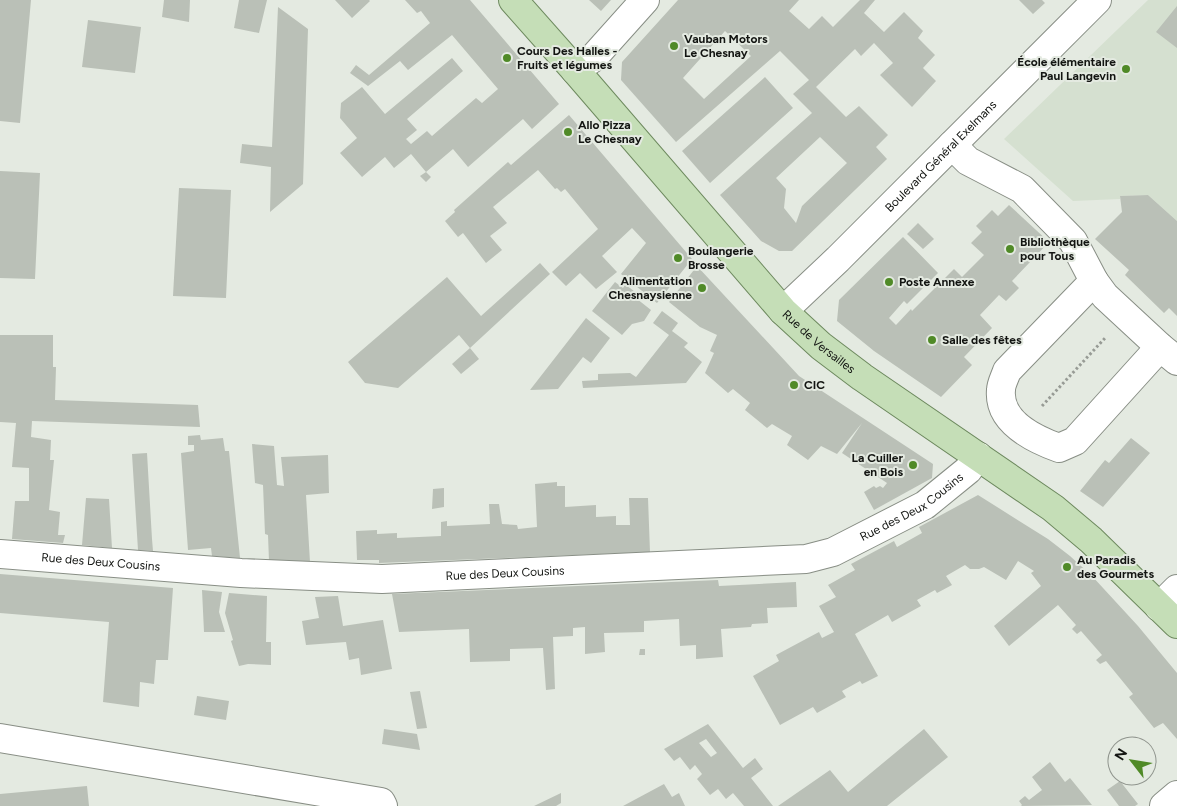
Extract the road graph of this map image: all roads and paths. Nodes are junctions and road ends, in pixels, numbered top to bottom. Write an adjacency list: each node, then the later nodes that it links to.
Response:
1 (513, 0): 4 (main road, Rue de Versailles)
2 (645, 0): 4 (street)
3 (1096, 0): 5 (street, Boulevard Général Exelmans)
4 (575, 70): 7 (main road, Rue de Versailles)
5 (952, 145): 6 (street); 7 (street, Boulevard Général Exelmans)
6 (1094, 281): 8 (street); 10 (street)
7 (783, 311): 11 (main road, Rue de Versailles)
8 (1126, 315): 9 (street); 10 (path)
9 (1168, 354): 10 (street)
10 (1021, 429)
11 (978, 456): 12 (street, Rue des Deux Cousins); 13 (main road, Rue de Versailles)
12 (0, 554)
13 (1171, 607)
14 (0, 738): 16 (street)
15 (1177, 795): 17 (street)
16 (383, 806)
17 (1164, 806)

